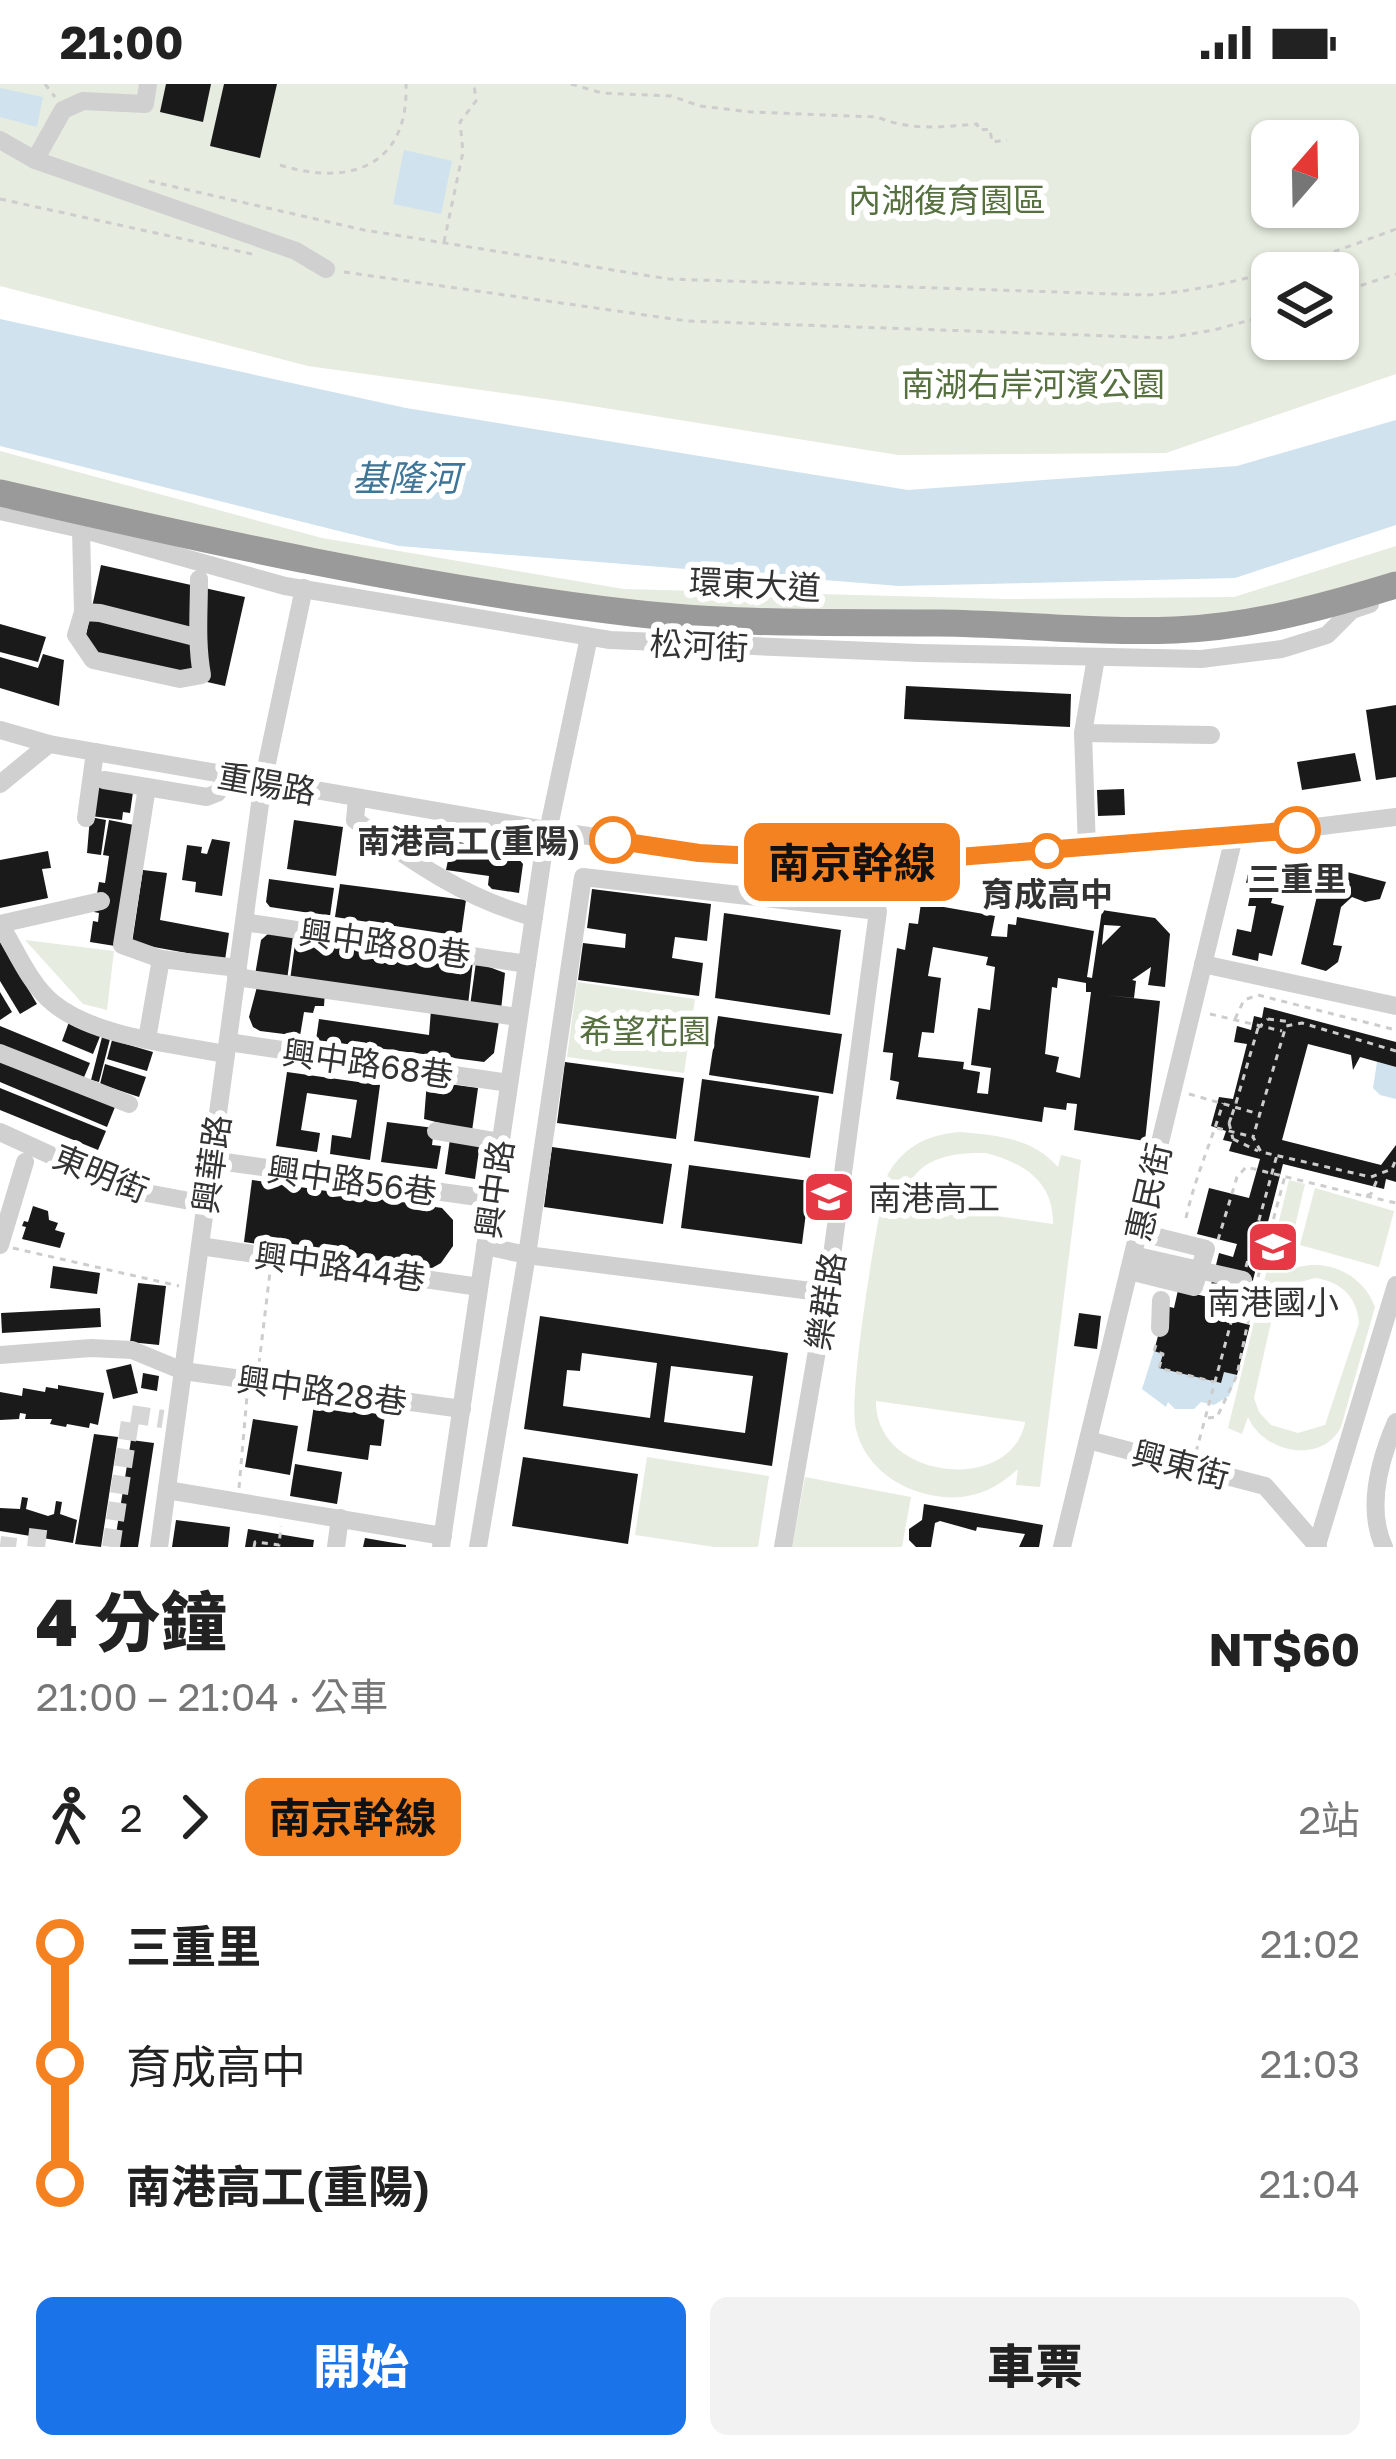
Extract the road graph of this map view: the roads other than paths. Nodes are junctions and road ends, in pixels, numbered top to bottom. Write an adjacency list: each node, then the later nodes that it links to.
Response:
1 (148, 84): 3 (street)
2 (0, 140): 3 (street)
3 (35, 160): 4 (street)
4 (326, 269)
5 (0, 493): 9 (highway, 環東大道)
6 (0, 511): 7 (street, 松河街)
7 (81, 529): 10 (street, 松河街); 12 (street)
8 (199, 578): 13 (street)
9 (1396, 584)
10 (304, 588): 14 (street, 松河街); 23 (street, 興華路)
11 (1396, 595): 15 (street, 松河街)
12 (83, 612): 13 (street); 13 (street)
13 (195, 637)
14 (590, 637): 15 (street, 松河街); 29 (street, 興中路)
15 (1096, 658): 17 (street)
16 (0, 730): 19 (street, 重陽路)
17 (1083, 733): 18 (street); 31 (street)
18 (1211, 735)
19 (50, 744): 20 (street, 重陽路); 24 (street)
20 (95, 752): 21 (street, 重陽路); 28 (street)
21 (229, 776): 23 (street, 重陽路); 25 (street)
22 (104, 780): 25 (street)
23 (263, 782): 26 (street, 重陽路); 34 (street, 興華路)
24 (0, 784)
25 (147, 788): 36 (street)
26 (357, 799): 29 (street, 重陽路); 33 (street)
27 (1396, 817): 30 (street, 重陽路)
28 (86, 818)
29 (547, 830): 31 (street, 重陽路); 33 (street, 興中路)
30 (1234, 837): 31 (street, 重陽路); 38 (street, 惠民街)
31 (1087, 848)
32 (101, 901): 35 (street)
33 (534, 917): 37 (street, 興中路)
34 (244, 922): 37 (street, 興中路80巷); 39 (street, 興華路)
35 (0, 924): 42 (street, 興中路68巷)
36 (161, 959): 39 (street); 42 (street)
37 (527, 964): 41 (street, 興中路)
38 (1203, 964): 40 (street); 54 (street, 惠民街)
39 (237, 973): 41 (street); 43 (street, 興華路)
40 (1396, 1006)
41 (518, 1017): 45 (street, 興中路)
42 (147, 1039): 43 (street, 興中路68巷)
43 (227, 1048): 45 (street, 興中路68巷); 50 (street, 興華路)
44 (0, 1053): 46 (street)
45 (509, 1083): 49 (street, 興中路)
46 (129, 1103)
47 (436, 1131): 49 (street)
48 (0, 1132): 53 (street, 東明街)
49 (501, 1142): 52 (street, 興中路)
50 (212, 1160): 52 (street, 興中路56巷); 53 (street, 興華路)
51 (25, 1162): 55 (street)
52 (492, 1199): 57 (street, 興中路)
53 (206, 1204): 56 (street, 興華路)
54 (1138, 1232): 59 (street, 惠民街); 60 (street)
55 (0, 1245)
56 (200, 1246): 63 (street, 興中路44巷); 68 (street, 興華路)
57 (485, 1246): 58 (street); 63 (street, 興中路)
58 (527, 1255): 64 (street); 64 (street, 樂群路); 78 (street)
59 (1131, 1263): 60 (street); 60 (street); 71 (street, 惠民街)
60 (1203, 1271): 61 (street)
61 (1243, 1280)
62 (1396, 1285): 75 (street)
63 (479, 1287): 69 (street, 興中路)
64 (827, 1293): 79 (street, 樂群路)
65 (1161, 1300): 66 (street)
66 (1160, 1328)
67 (0, 1355): 68 (street, 興中路28巷)
68 (183, 1371): 69 (street, 興中路28巷); 72 (street, 興華路)
69 (461, 1409): 74 (street, 興中路)
70 (1396, 1422): 81 (street)
71 (1088, 1440): 75 (street, 興東街); 80 (street, 惠民街)
72 (167, 1490): 73 (street); 76 (street, 興華路)
73 (340, 1518): 74 (street); 77 (street)
74 (442, 1541)
75 (1317, 1546)
76 (159, 1547)
77 (336, 1547)
78 (478, 1547)
79 (783, 1547)
80 (1062, 1547)
81 (1384, 1547)

